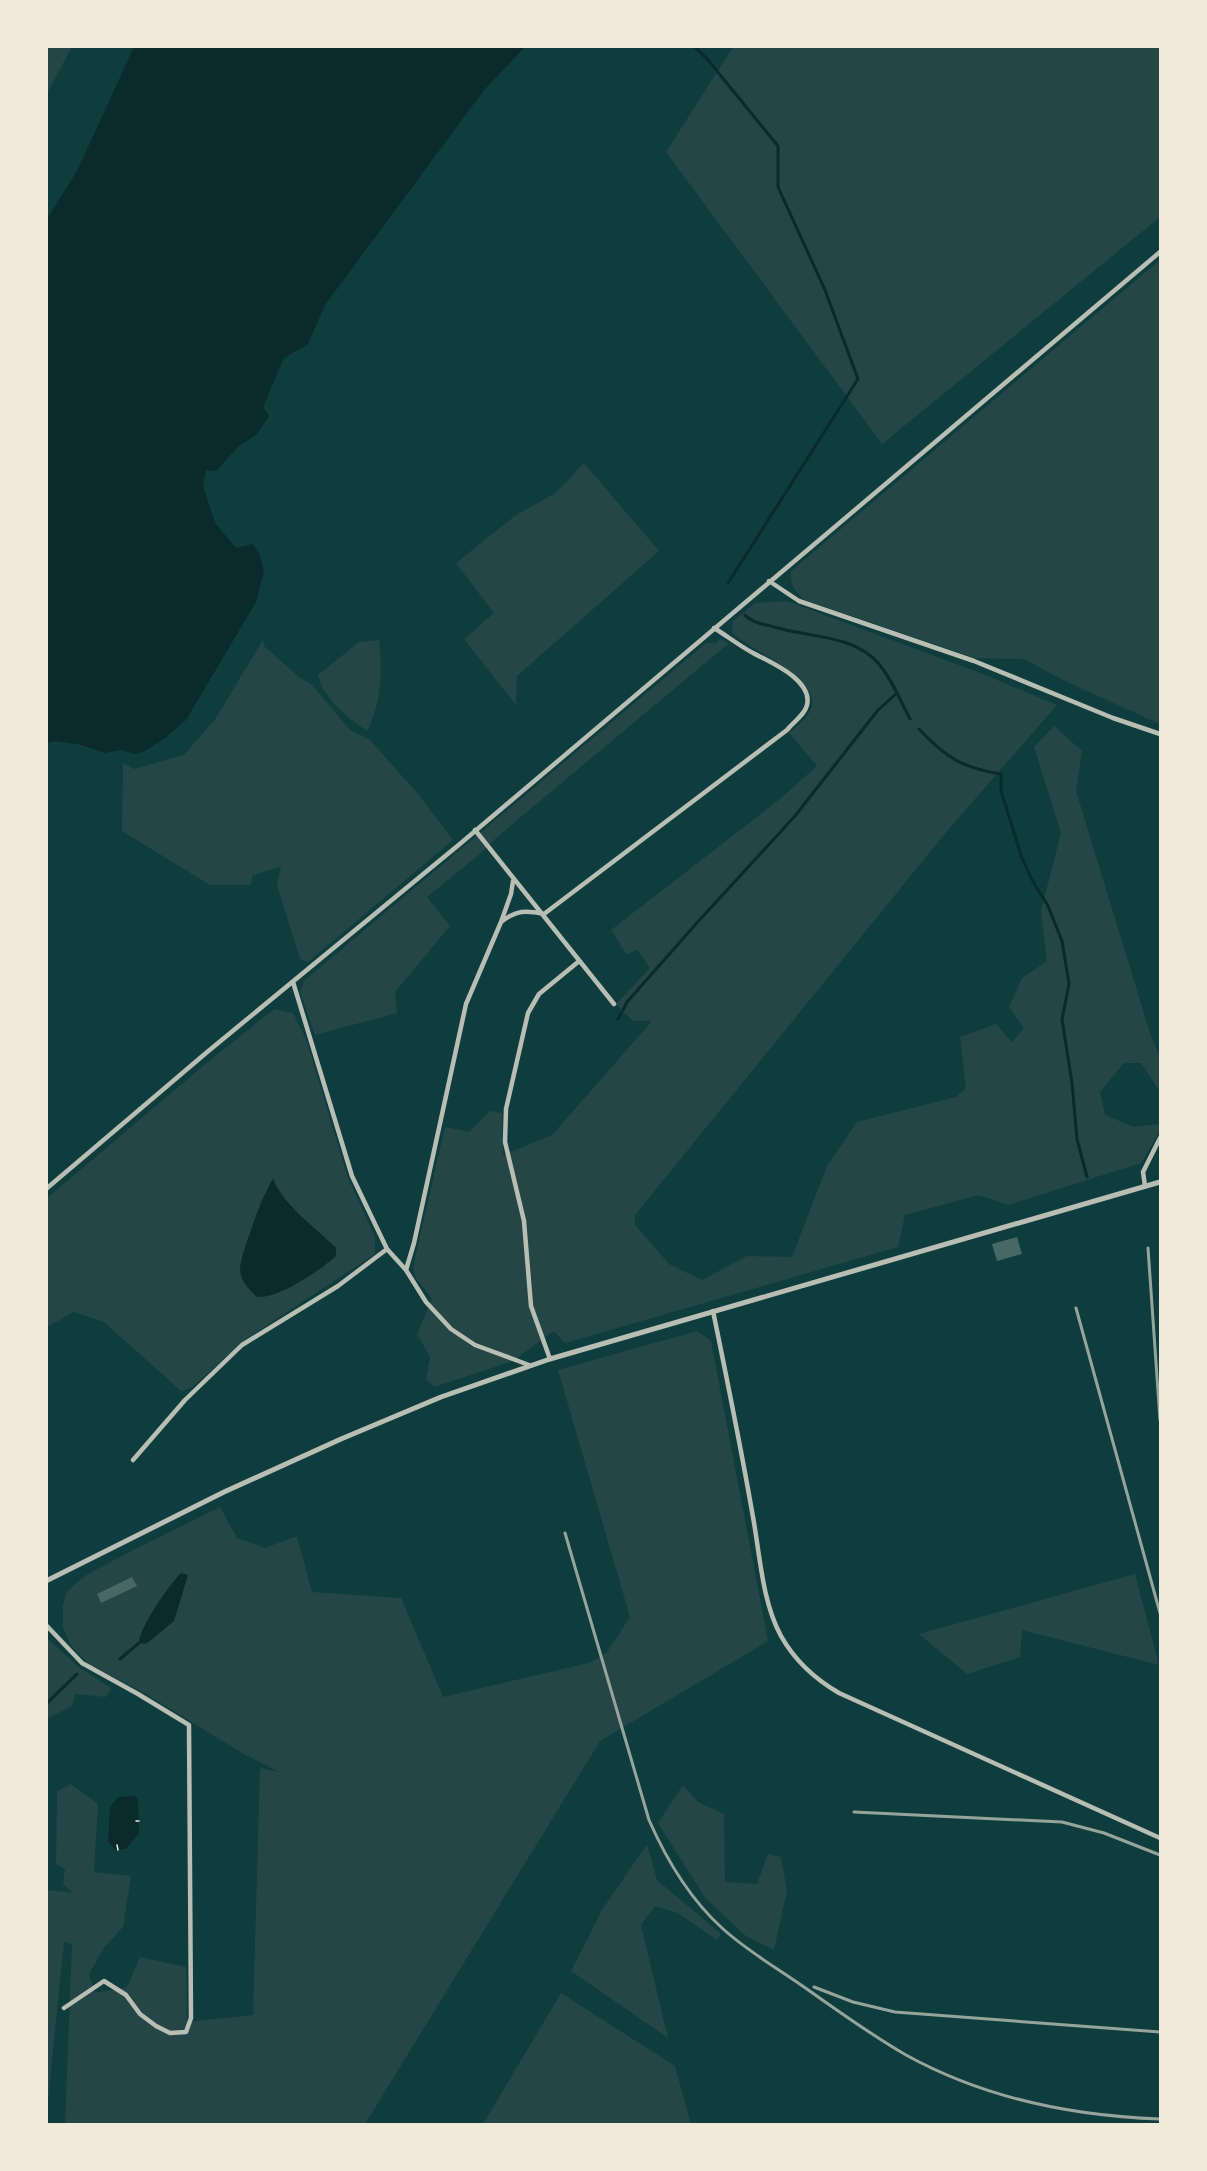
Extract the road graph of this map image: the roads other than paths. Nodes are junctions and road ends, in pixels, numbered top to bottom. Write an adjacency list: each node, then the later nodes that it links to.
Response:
1 (1161, 252): 2 (street)
2 (769, 581): 3 (street); 4 (street)
3 (714, 628): 5 (street); 7 (street)
4 (1161, 734)
5 (475, 830): 6 (street); 10 (street)
6 (513, 881): 7 (street); 8 (street)
7 (544, 914): 8 (street); 9 (street)
8 (501, 922): 17 (street)
9 (579, 962): 11 (street); 19 (street)
10 (293, 982): 15 (street); 16 (street)
11 (614, 1004)
12 (1161, 1138): 14 (street)
13 (1161, 1182): 14 (street)
14 (1145, 1186): 18 (street)
15 (46, 1189)
16 (387, 1249): 17 (street); 21 (street)
17 (405, 1270): 20 (street)
18 (713, 1311): 19 (street); 24 (street)
19 (550, 1359): 20 (street)
20 (529, 1365): 22 (street)
21 (134, 1460)
22 (46, 1581)
23 (46, 1625): 25 (street)
24 (1161, 1838)
25 (64, 2008)

